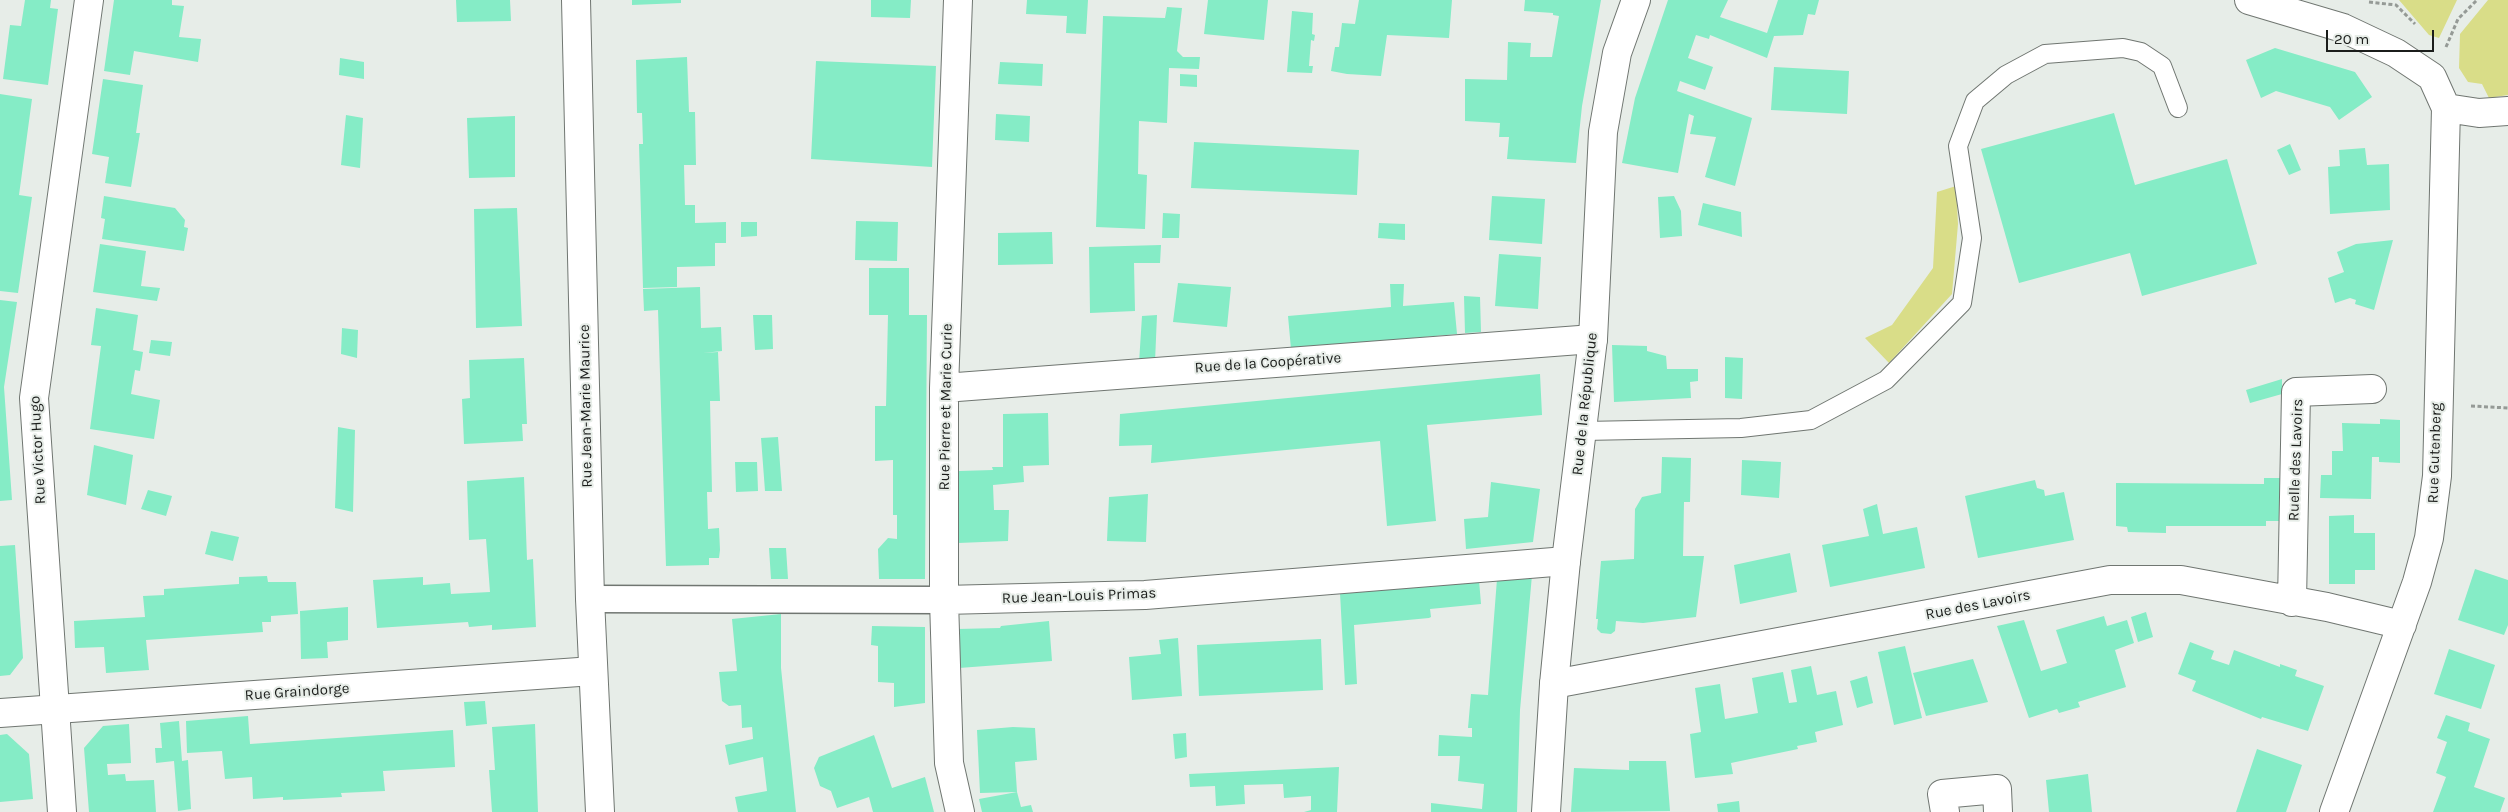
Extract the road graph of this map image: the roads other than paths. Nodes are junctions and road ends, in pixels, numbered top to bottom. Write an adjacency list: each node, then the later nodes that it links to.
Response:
1 (89, 0): 20 (street, Rue Victor Hugo)
2 (576, 0): 14 (street, Rue Jean-Marie Maurice)
3 (958, 0): 10 (street, Rue Pierre et Marie Curie)
4 (1636, 0): 9 (street, Rue de la République)
5 (2249, 0): 7 (street)
6 (2178, 108): 12 (lane)
7 (2446, 108): 8 (street); 17 (street, Rue Gutenberg)
8 (2508, 111)
9 (1593, 339): 10 (street, Rue de la Coopérative); 12 (street, Rue de la République)
10 (944, 388): 15 (street, Rue Pierre et Marie Curie)
11 (2372, 389): 16 (street, Ruelle des Lavoirs)
12 (1583, 431): 13 (street, Rue de la République)
13 (1566, 561): 15 (street, Rue Jean-Louis Primas); 19 (street, Rue de la République)
14 (590, 599): 15 (street, Rue Jean-Louis Primas); 18 (street, Rue Jean-Marie Maurice)
15 (944, 600): 24 (street, Rue Pierre et Marie Curie)
16 (2292, 602): 17 (street, Rue des Lavoirs); 19 (street, Rue des Lavoirs)
17 (2402, 625): 28 (street, Rue Gutenberg)
18 (593, 670): 20 (street, Rue Graindorge); 23 (street, Rue Jean-Marie Maurice)
19 (1554, 684): 25 (street, Rue de la République)
20 (54, 709): 21 (street, Rue Graindorge); 22 (street, Rue Victor Hugo)
21 (0, 713)
22 (62, 812)
23 (600, 812)
24 (960, 812)
25 (1546, 812)
26 (1944, 812): 27 (street)
27 (1998, 812)
28 (2334, 812)

